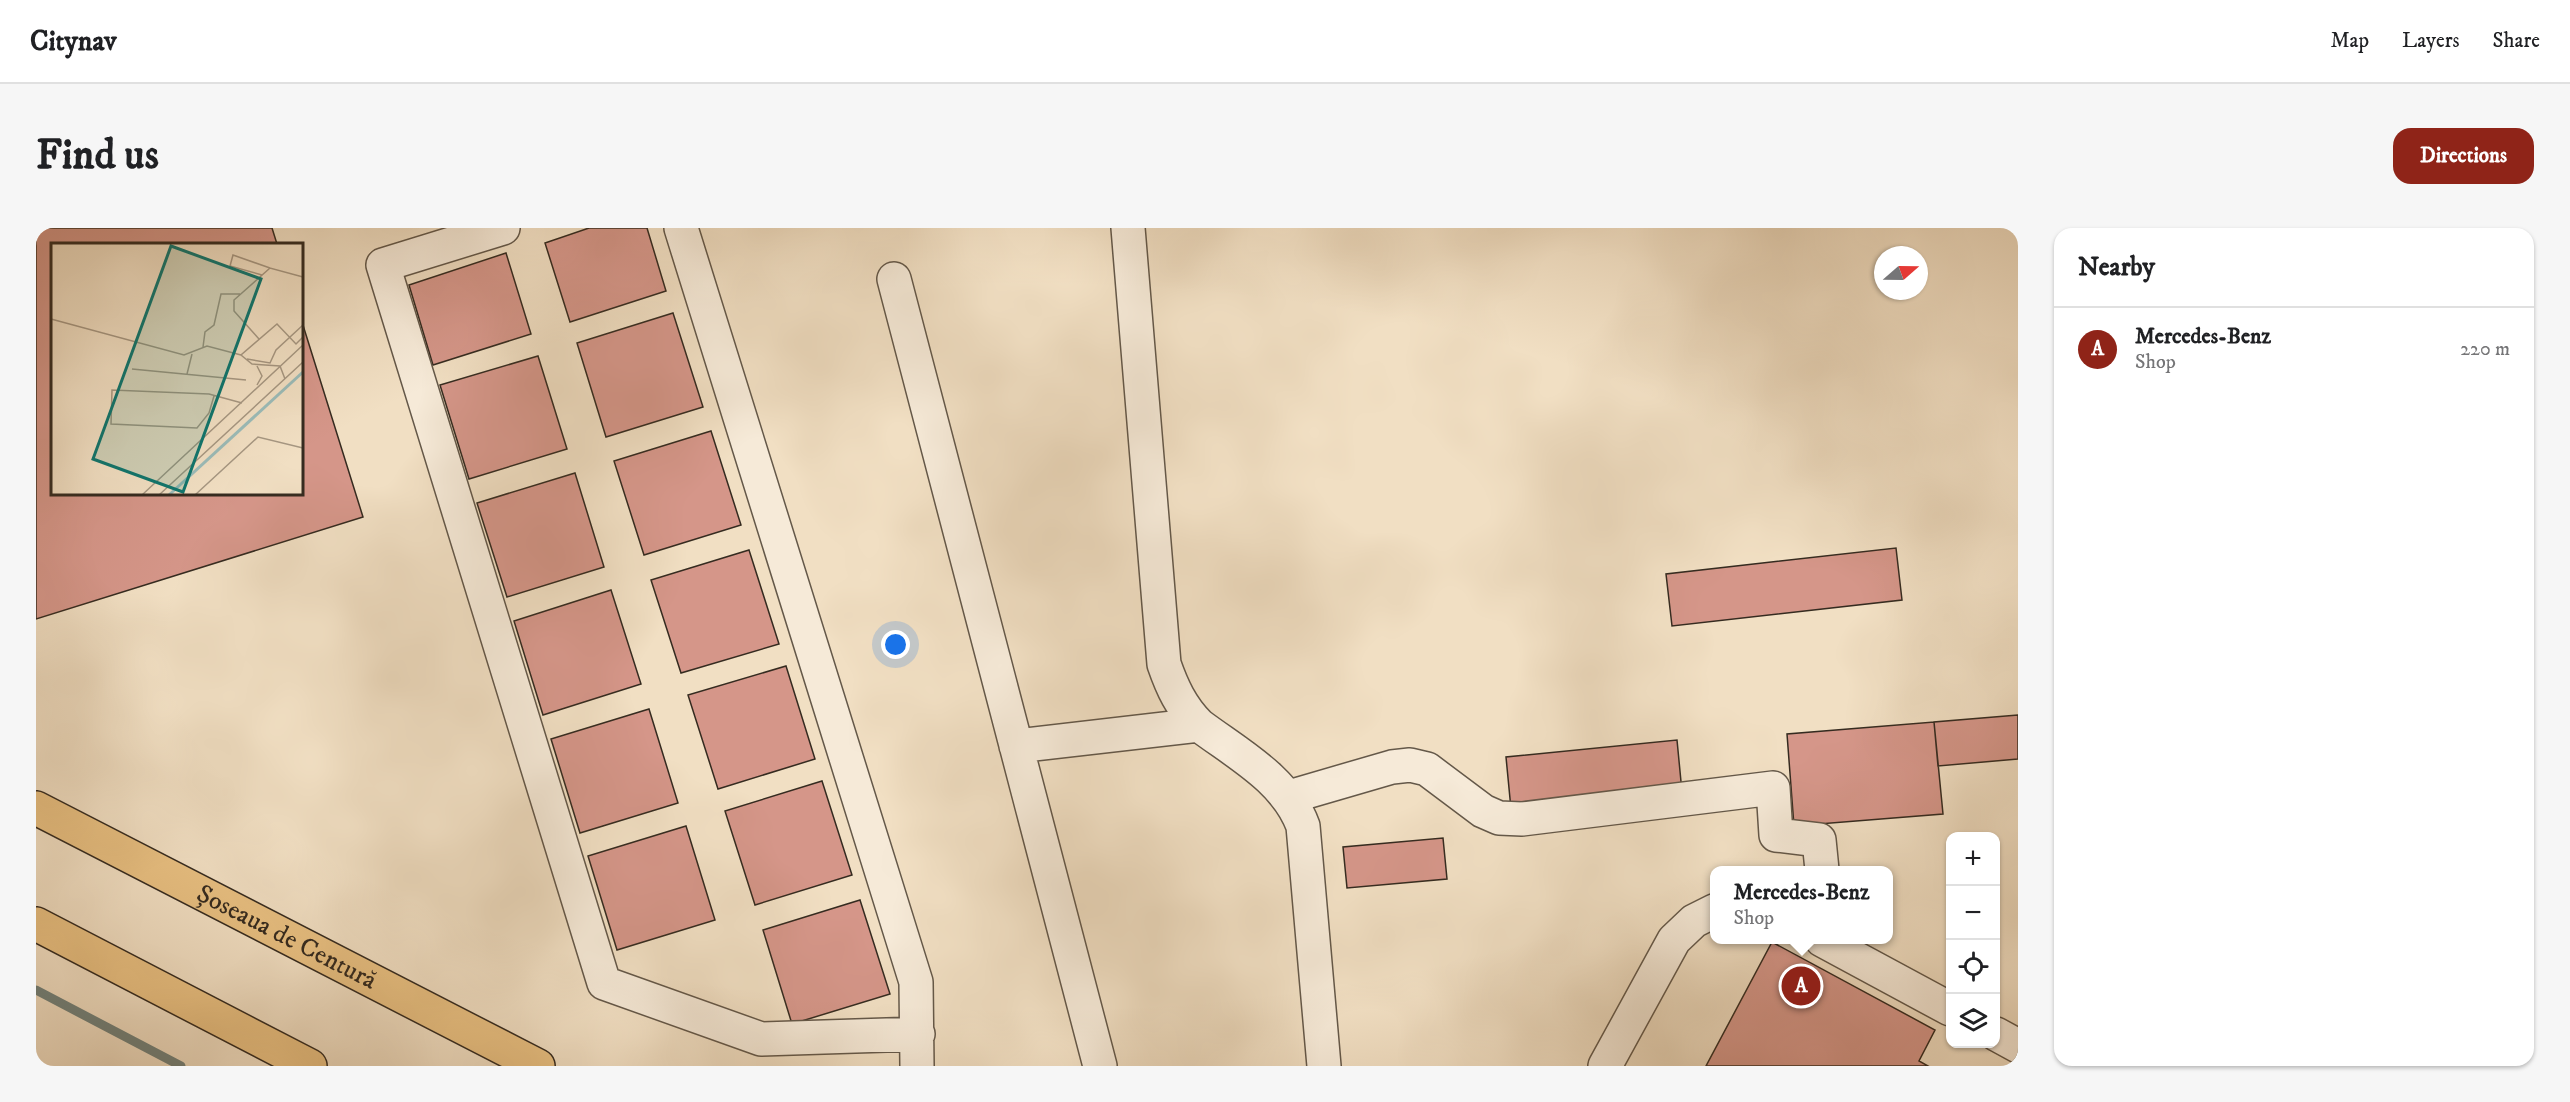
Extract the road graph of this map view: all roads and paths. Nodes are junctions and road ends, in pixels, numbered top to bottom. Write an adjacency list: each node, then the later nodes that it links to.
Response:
1 (503, 228): 16 (lane)
2 (681, 228): 16 (lane)
3 (1128, 228): 5 (lane)
4 (894, 279): 6 (lane)
5 (1198, 725): 6 (lane); 7 (lane)
6 (1016, 746): 19 (lane)
7 (1289, 797): 9 (lane); 20 (lane)
8 (36, 808): 18 (main road, Șoseaua de Centură)
9 (1822, 866)
10 (1710, 913): 21 (lane)
11 (36, 924): 17 (main road)
12 (1832, 944): 13 (lane)
13 (1946, 1008)
14 (2000, 1037): 15 (lane)
15 (2018, 1046)
16 (918, 1050)
17 (310, 1066)
18 (538, 1066)
19 (1100, 1066)
20 (1324, 1066)
21 (1605, 1066)

